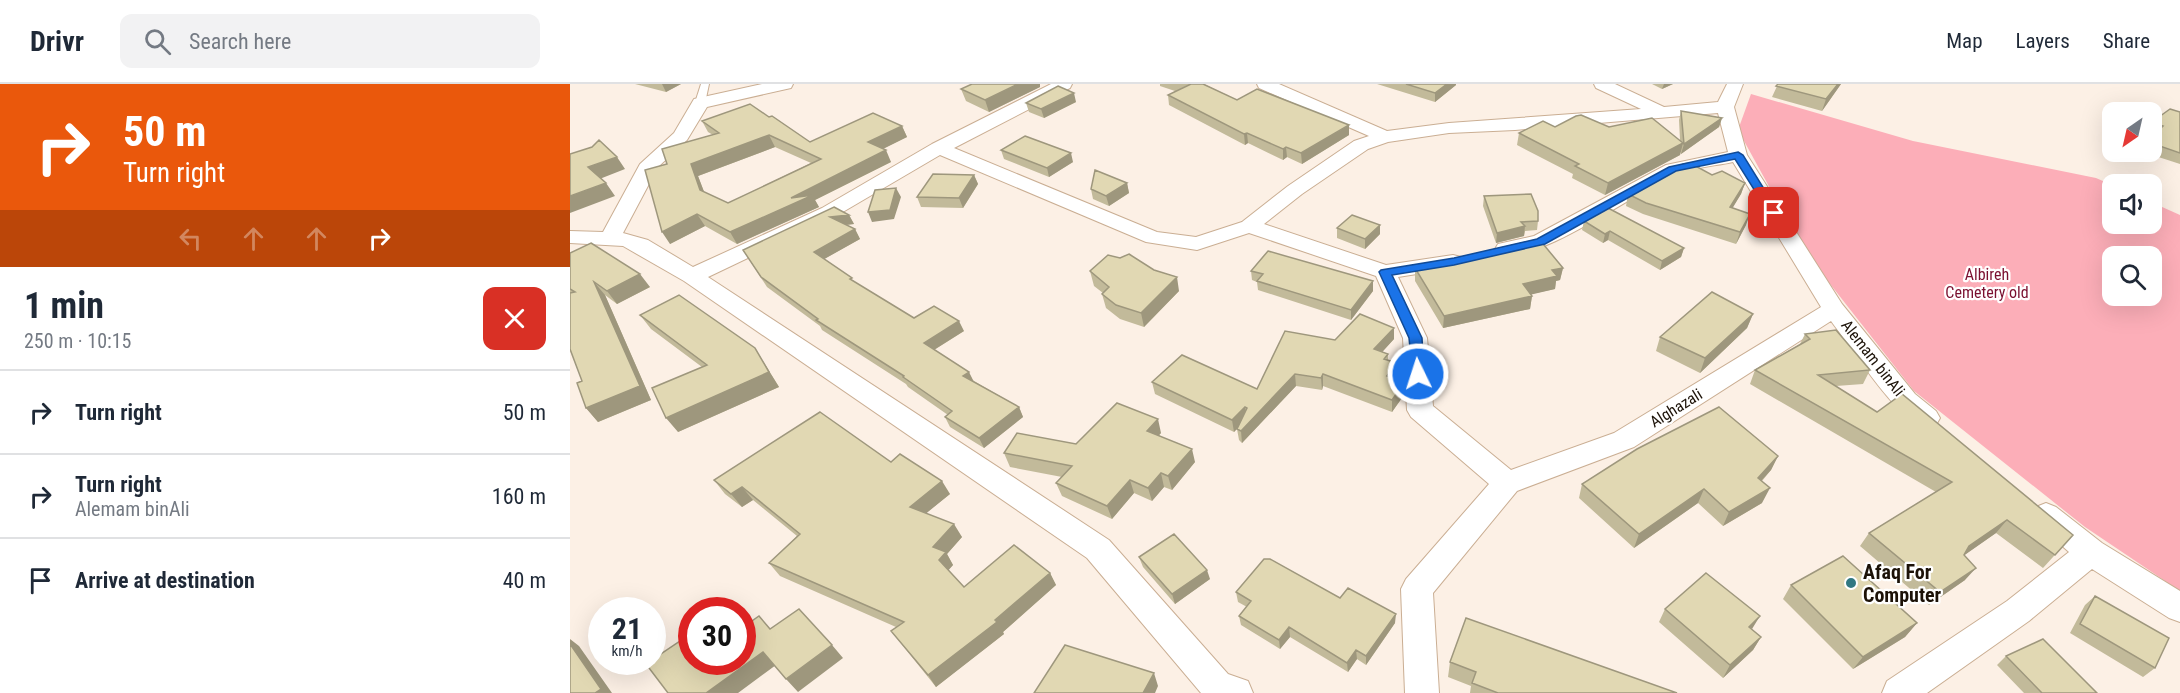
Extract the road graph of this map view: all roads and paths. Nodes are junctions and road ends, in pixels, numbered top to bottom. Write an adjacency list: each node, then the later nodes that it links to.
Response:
1 (705, 84): 7 (lane)
2 (785, 84): 7 (street)
3 (1064, 84): 11 (street)
4 (1265, 84): 10 (street)
5 (1602, 84): 9 (street)
6 (1735, 84): 8 (street)
7 (700, 103): 15 (street)
8 (1725, 107): 9 (street); 12 (street, Alemam binAli)
9 (1659, 111): 10 (street)
10 (1385, 137): 13 (street)
11 (939, 148): 13 (street); 17 (street)
12 (1738, 155): 16 (street); 18 (street, Alemam binAli)
13 (1249, 226): 16 (street)
14 (570, 238): 15 (street)
15 (610, 238): 17 (street)
16 (1385, 272): 20 (street)
17 (692, 276): 24 (street)
18 (1834, 309): 19 (street, Alemam binAli); 20 (street, Alghazali)
19 (1943, 431)
20 (1507, 483): 25 (street)
21 (2026, 499): 22 (street)
22 (2091, 552): 23 (street); 26 (street)
23 (2180, 608)
24 (1221, 690)
25 (1422, 693)
26 (1899, 693)

